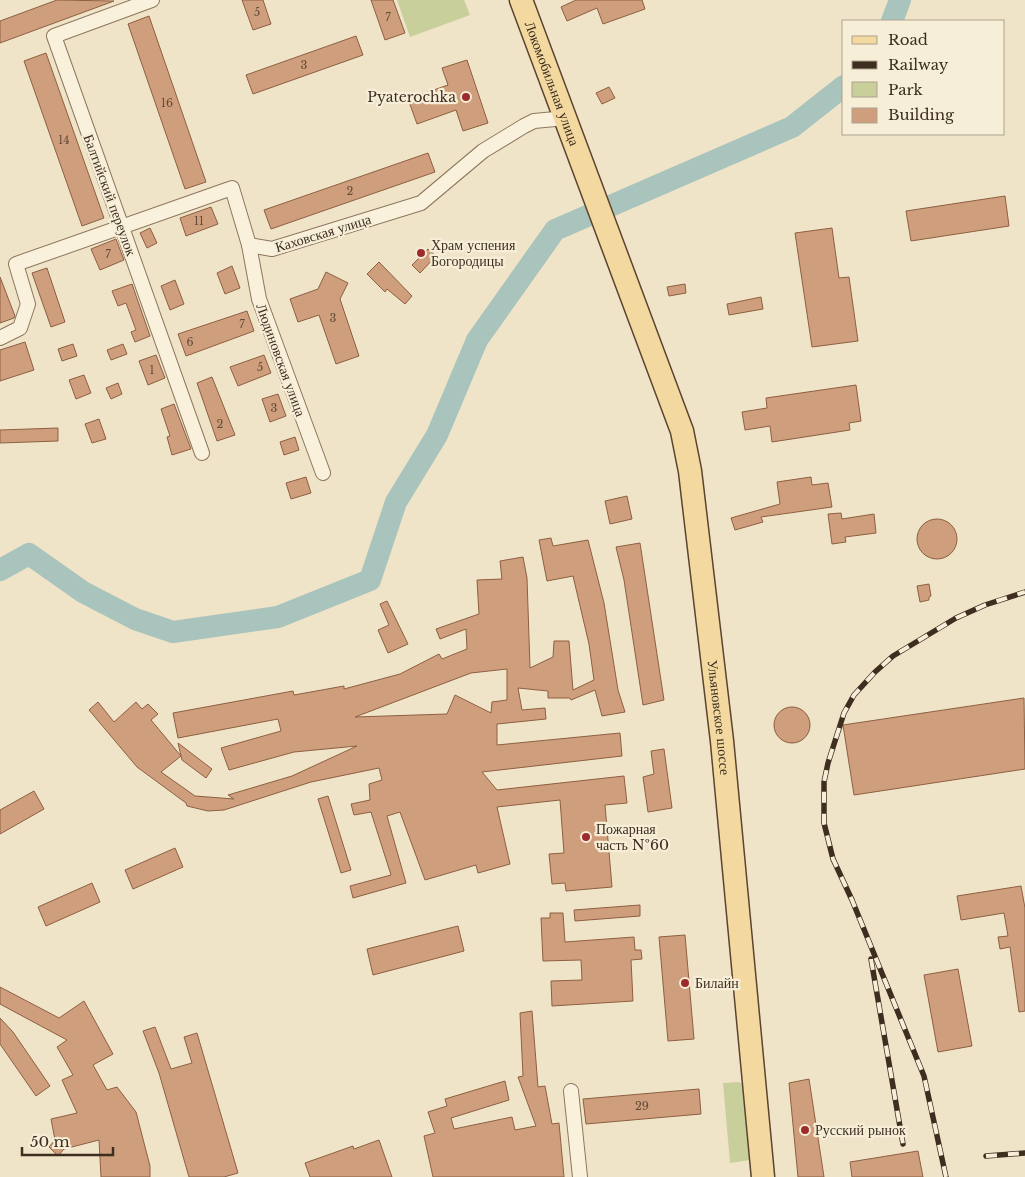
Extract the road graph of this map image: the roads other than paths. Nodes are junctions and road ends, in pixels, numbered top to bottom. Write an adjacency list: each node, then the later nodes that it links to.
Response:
1 (152, 0): 4 (street, Балтийский переулок)
2 (526, 1): 3 (main road, Локомобильная улица)
3 (566, 118): 5 (street, Каховская улица); 6 (main road, Локомобильная улица)
4 (122, 227): 5 (street); 7 (street); 8 (street, Балтийский переулок)
5 (249, 245): 9 (street, Людиновская улица)
6 (620, 270): 12 (main road, Ульяновское шоссе)
7 (0, 338)
8 (202, 453)
9 (323, 473)
10 (572, 1091): 11 (street)
11 (580, 1177)
12 (763, 1177)

